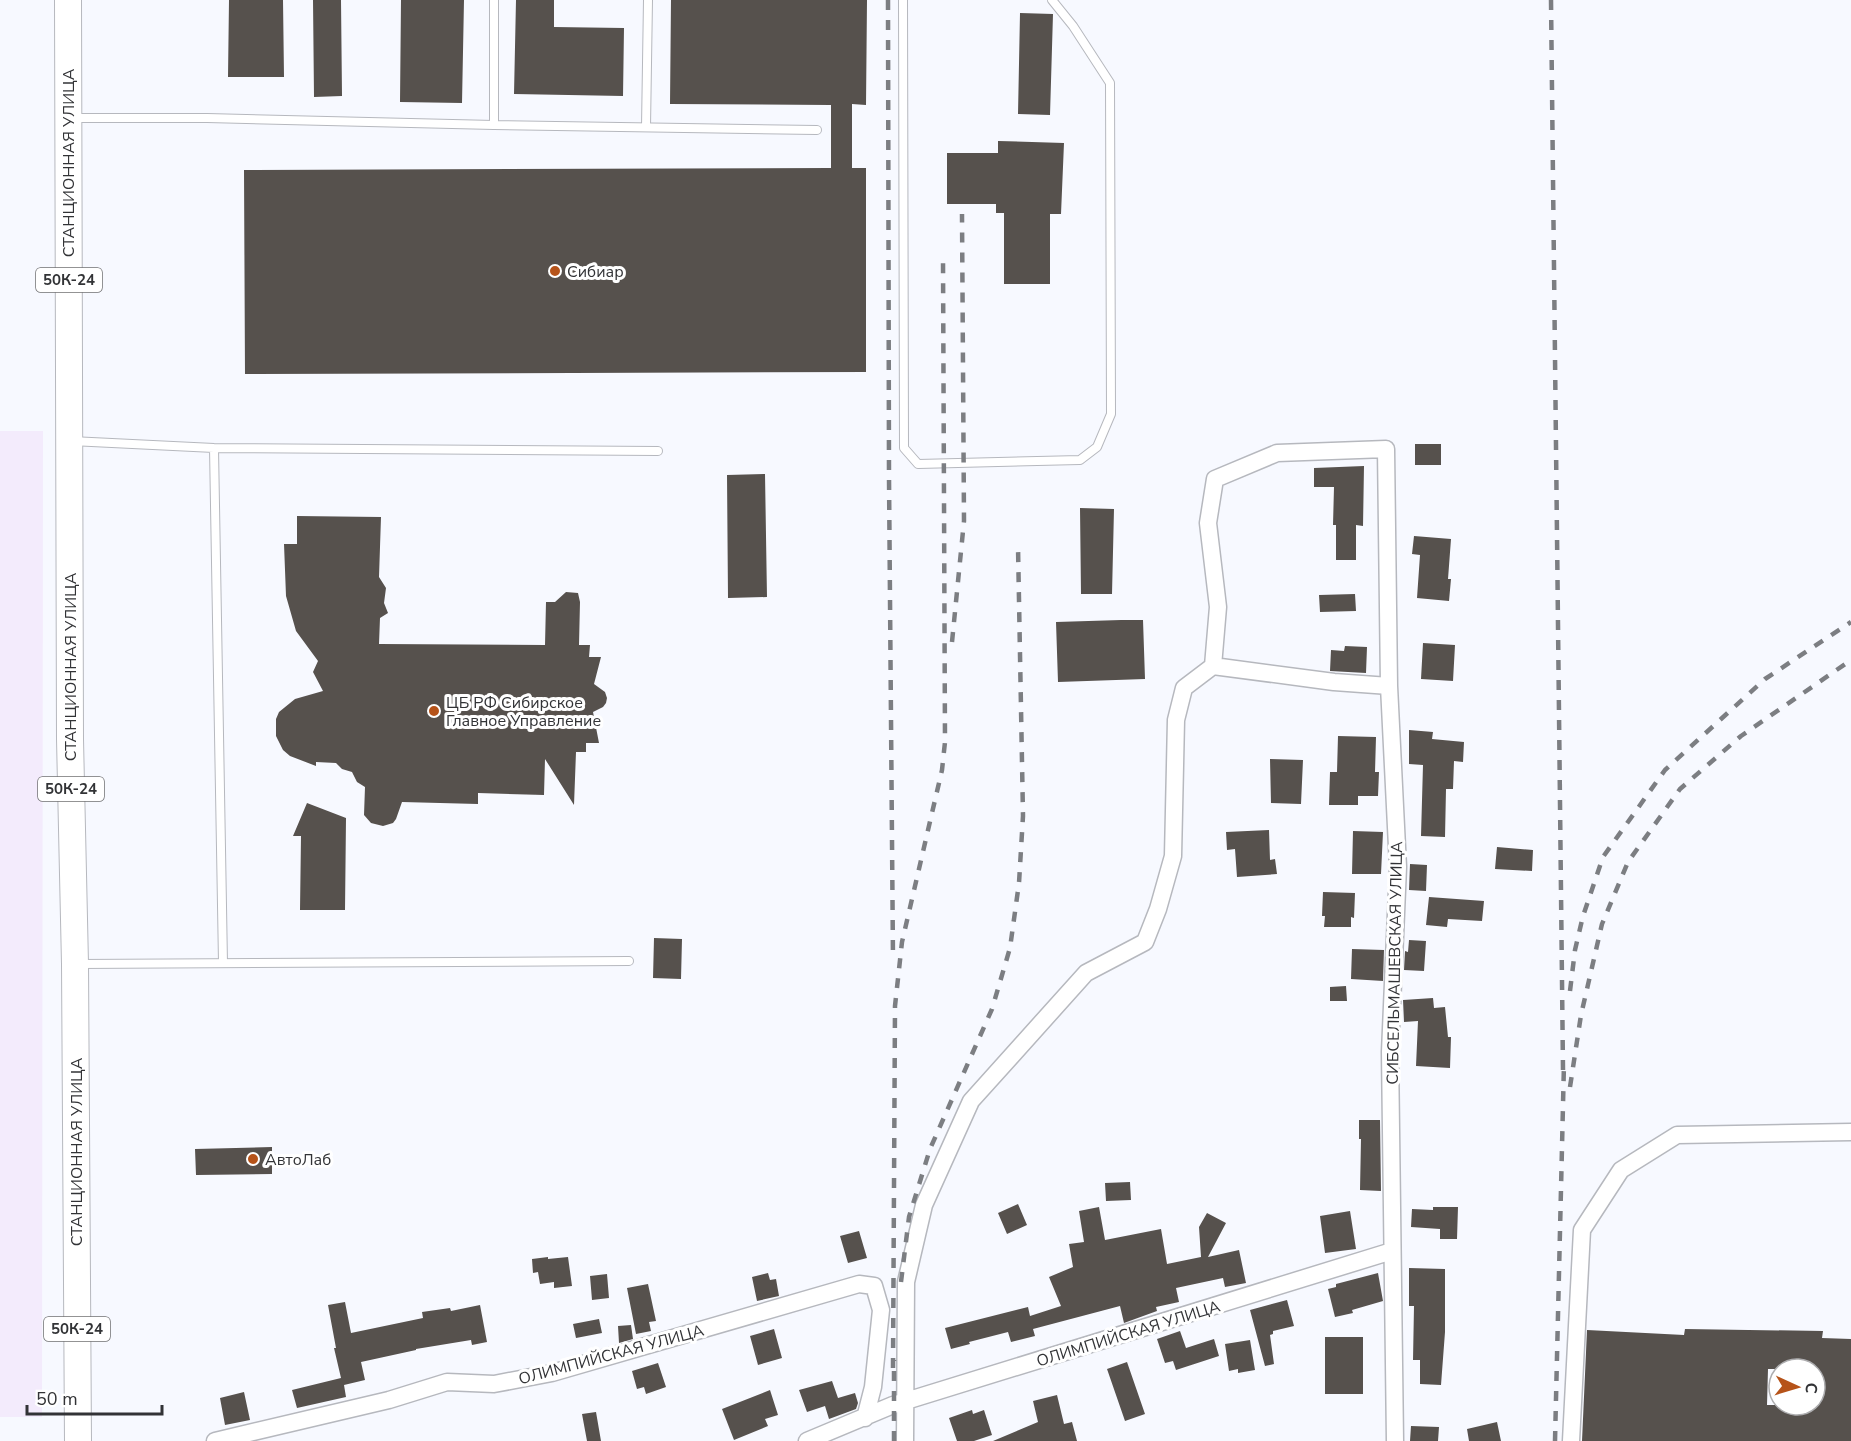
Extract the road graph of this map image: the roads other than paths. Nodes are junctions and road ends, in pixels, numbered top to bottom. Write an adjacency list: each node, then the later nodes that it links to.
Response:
1 (68, 0): 6 (main road, СТАНЦИОННАЯ УЛИЦА / 50К-24)
2 (494, 0): 7 (lane)
3 (648, 0): 8 (lane)
4 (903, 0): 5 (lane)
5 (1052, 0)
6 (68, 118): 7 (lane); 10 (main road, СТАНЦИОННАЯ УЛИЦА / 50К-24)
7 (494, 125): 8 (lane)
8 (646, 127): 9 (lane)
9 (817, 130)
10 (70, 441): 11 (lane); 17 (main road, СТАНЦИОННАЯ УЛИЦА / 50К-24)
11 (214, 448): 12 (lane); 16 (lane)
12 (658, 452)
13 (1213, 666): 14 (street); 14 (street, СИБСЕЛЬМАШЕВСКАЯ УЛИЦА); 20 (street)
14 (1389, 686): 19 (street, СИБСЕЛЬМАШЕВСКАЯ УЛИЦА)
15 (629, 961): 16 (lane)
16 (223, 963): 17 (lane)
17 (75, 964): 22 (main road, СТАНЦИОННАЯ УЛИЦА / 50К-24)
18 (1851, 1131): 27 (street)
19 (1392, 1251): 20 (street, ОЛИМПИЙСКАЯ УЛИЦА); 26 (street, СИБСЕЛЬМАШЕВСКАЯ УЛИЦА)
20 (903, 1402): 21 (street, ОЛИМПИЙСКАЯ УЛИЦА); 25 (street)
21 (865, 1418): 23 (street, ОЛИМПИЙСКАЯ УЛИЦА); 24 (street, ОЛИМПИЙСКАЯ УЛИЦА)
22 (78, 1441)
23 (215, 1441)
24 (807, 1441)
25 (904, 1441)
26 (1395, 1441)
27 (1571, 1441)

